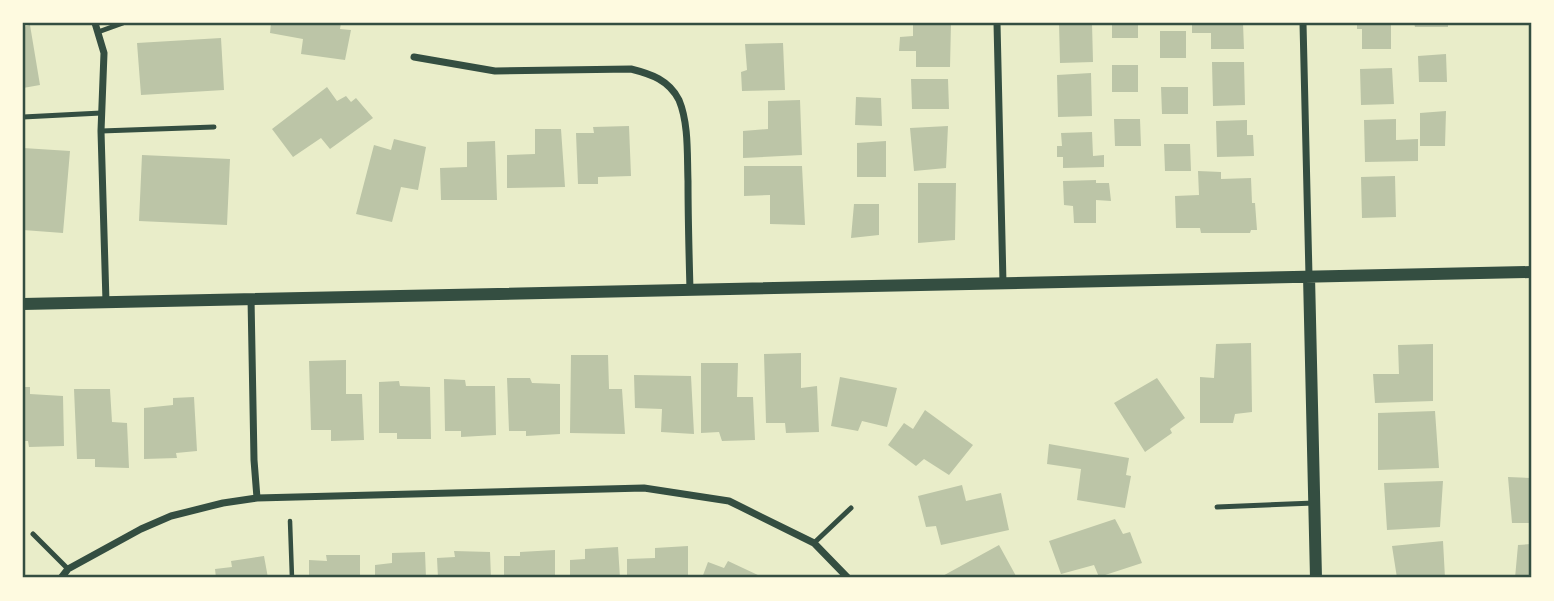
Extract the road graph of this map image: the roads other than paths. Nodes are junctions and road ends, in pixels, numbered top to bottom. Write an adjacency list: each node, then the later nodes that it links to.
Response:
1 (95, 23): 5 (street)
2 (123, 23): 5 (lane)
3 (997, 23): 13 (street)
4 (1303, 23): 12 (street)
5 (98, 32): 7 (street)
6 (414, 57): 14 (street)
7 (102, 113): 8 (lane); 10 (street)
8 (23, 117)
9 (214, 127): 10 (lane)
10 (102, 131): 16 (street)
11 (1531, 272): 12 (street)
12 (1309, 276): 13 (street); 19 (street)
13 (1003, 283): 14 (street)
14 (690, 290): 15 (street)
15 (251, 298): 16 (street); 18 (street)
16 (106, 302): 17 (street)
17 (23, 304)
18 (257, 498): 23 (street); 24 (street)
19 (1314, 503): 20 (lane); 27 (street)
20 (1217, 506)
21 (851, 508): 23 (lane)
22 (33, 534): 24 (lane)
23 (814, 543): 26 (street)
24 (68, 569): 25 (street)
25 (61, 578)
26 (848, 578)
27 (1316, 578)

